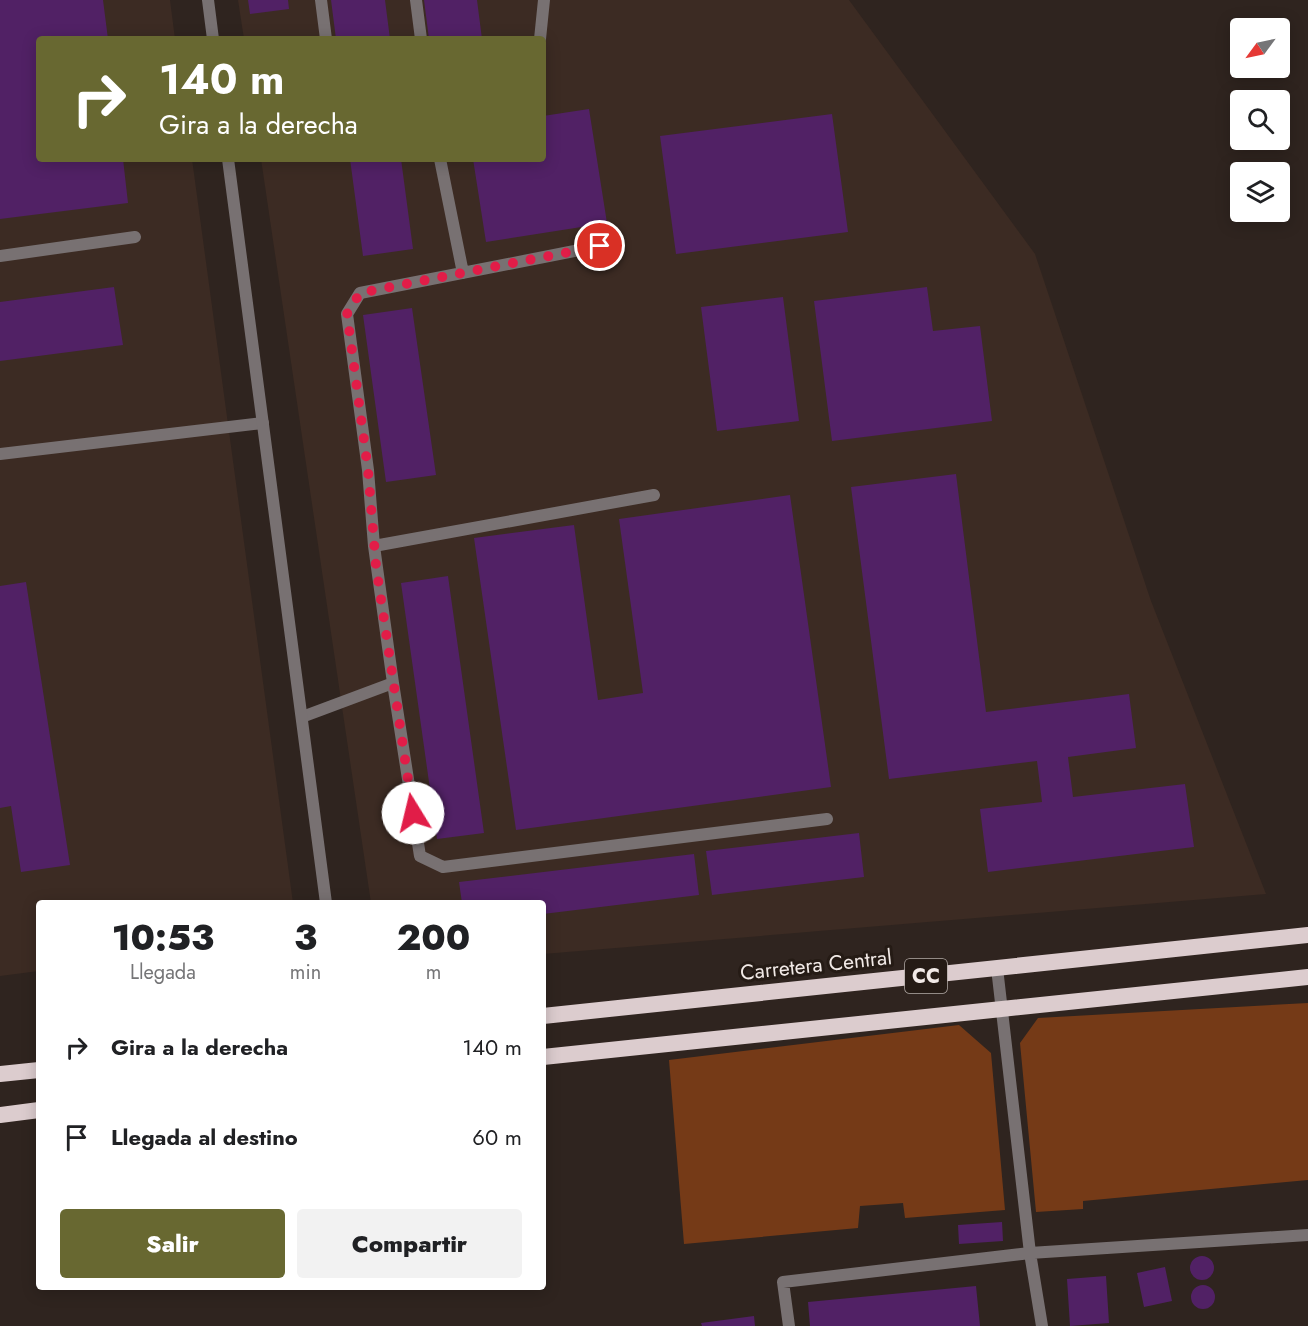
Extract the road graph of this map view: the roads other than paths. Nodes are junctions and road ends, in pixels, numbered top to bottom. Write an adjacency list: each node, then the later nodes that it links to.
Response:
1 (207, 0): 5 (street)
2 (321, 0): 6 (street)
3 (416, 0): 7 (street)
4 (544, 0): 8 (street)
5 (213, 36)
6 (326, 36)
7 (421, 36)
8 (540, 36)
9 (228, 162): 15 (street)
10 (441, 162): 14 (street)
11 (135, 237): 13 (street)
12 (600, 246): 14 (street)
13 (0, 256)
14 (463, 273): 18 (street)
15 (263, 423): 16 (street); 20 (street)
16 (0, 454)
17 (654, 495): 18 (street)
18 (374, 546): 19 (street)
19 (393, 683): 20 (street); 21 (street)
20 (302, 717): 22 (street)
21 (826, 819)
22 (326, 900)
23 (1308, 935): 24 (highway, Carretera Central / CC)
24 (997, 968): 26 (street); 27 (highway, Carretera Central / CC)
25 (1308, 976): 26 (highway, CC)
26 (1002, 1009): 28 (highway, CC); 34 (street)
27 (546, 1016)
28 (546, 1057)
29 (36, 1070): 30 (highway)
30 (0, 1074)
31 (36, 1110): 32 (highway)
32 (0, 1114)
33 (1308, 1235): 34 (street)
34 (1030, 1253): 35 (street); 36 (street)
35 (789, 1326)
36 (1042, 1326)

